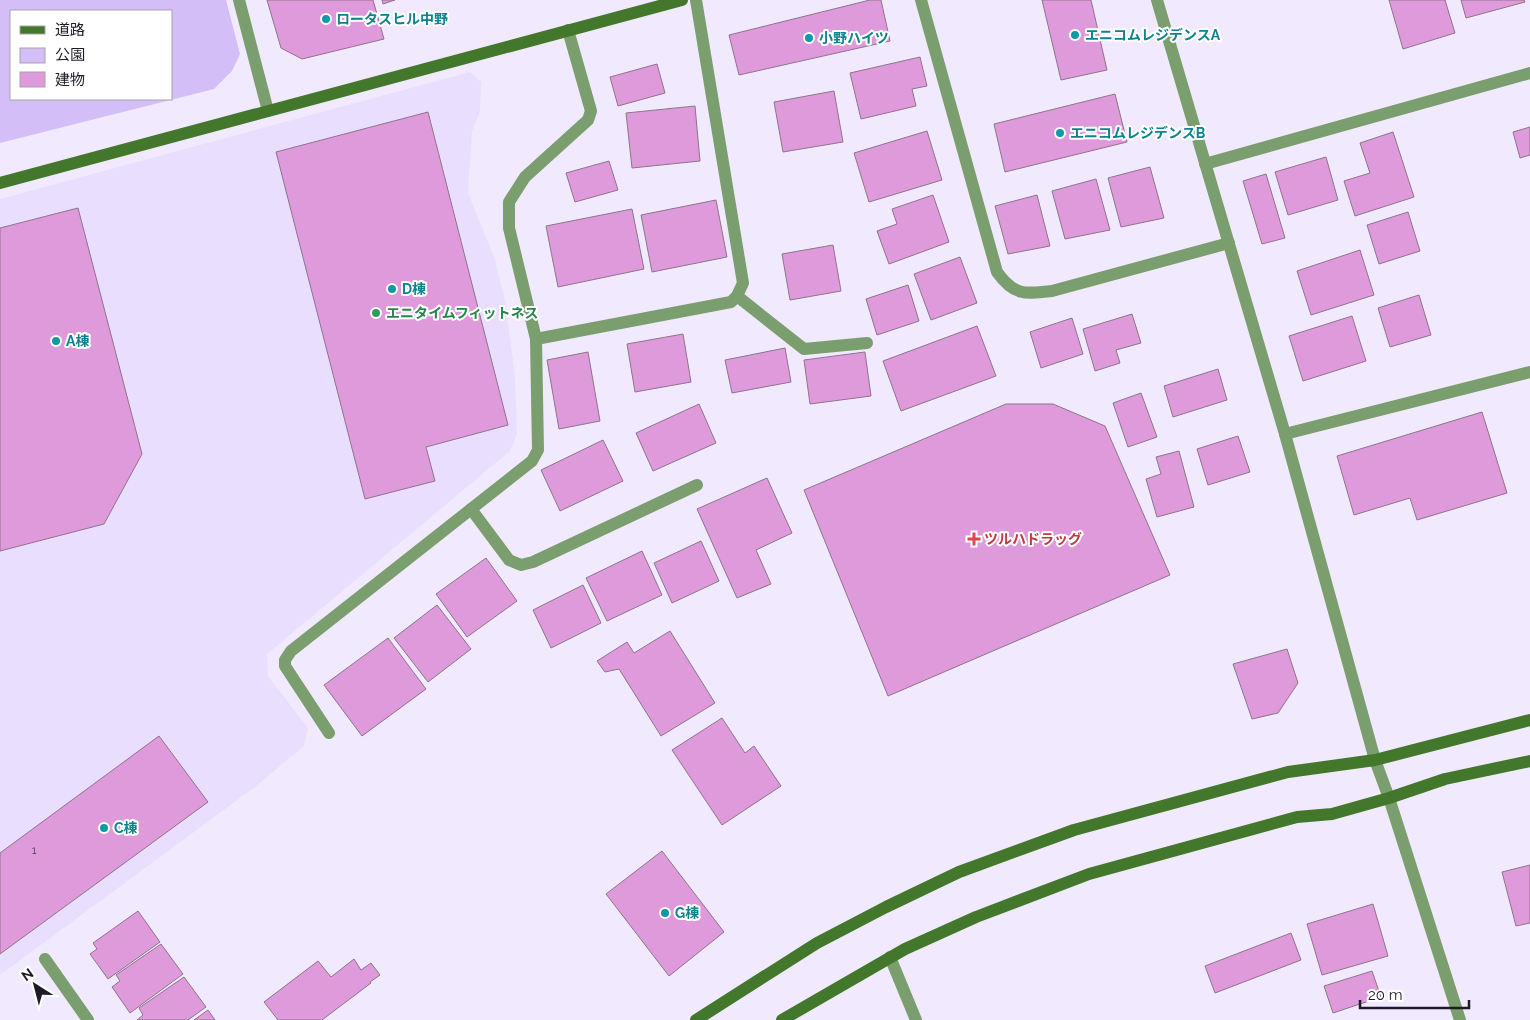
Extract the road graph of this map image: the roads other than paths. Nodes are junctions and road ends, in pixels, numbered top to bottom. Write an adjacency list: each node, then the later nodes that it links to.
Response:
1 (239, 0): 8 (street)
2 (682, 0): 6 (street)
3 (696, 0): 12 (street)
4 (921, 0): 11 (street)
5 (1157, 0): 9 (street)
6 (568, 30): 8 (street); 13 (street)
7 (1530, 73): 9 (street)
8 (268, 111): 10 (street)
9 (1205, 164): 11 (street)
10 (0, 183)
11 (1229, 243): 16 (street)
12 (737, 296): 13 (street); 14 (street)
13 (536, 339): 18 (street)
14 (867, 343)
15 (1530, 372): 16 (street)
16 (1285, 434): 21 (street)
17 (696, 485): 18 (street)
18 (471, 509): 20 (street)
19 (1530, 720): 21 (street)
20 (329, 733)
21 (1376, 760): 23 (street); 27 (street)
22 (1530, 761): 23 (street)
23 (1390, 798): 24 (street); 30 (street)
24 (890, 958): 28 (street); 29 (street)
25 (45, 959): 26 (street)
26 (88, 1020)
27 (696, 1020)
28 (782, 1020)
29 (916, 1020)
30 (1460, 1020)

